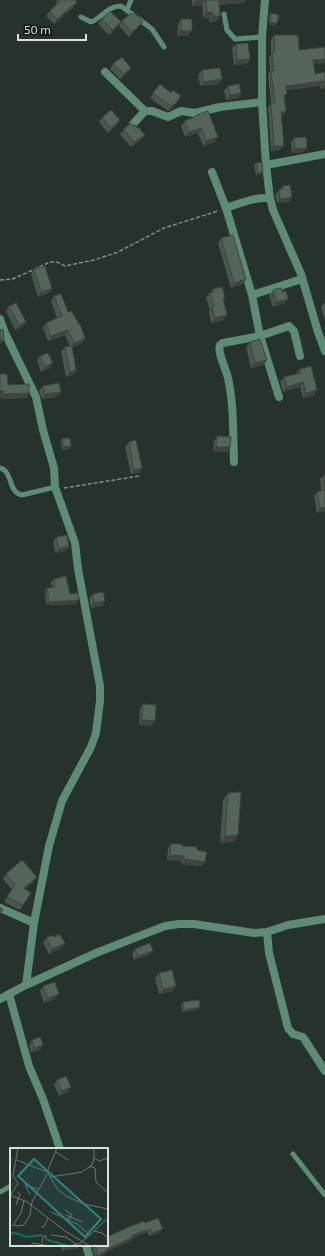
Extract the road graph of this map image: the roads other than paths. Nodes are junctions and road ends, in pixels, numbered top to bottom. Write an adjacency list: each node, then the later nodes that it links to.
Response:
1 (131, 0): 3 (lane)
2 (265, 0): 6 (street)
3 (127, 10): 5 (lane); 7 (lane)
4 (224, 14): 6 (lane)
5 (81, 17)
6 (262, 37): 9 (street)
7 (164, 47)
8 (105, 72): 10 (street)
9 (262, 102): 10 (street); 13 (street)
10 (146, 111): 11 (street)
11 (133, 124)
12 (325, 154): 13 (street)
13 (266, 165): 15 (street)
14 (212, 172): 16 (street)
15 (270, 198): 16 (street); 17 (street)
16 (226, 208): 18 (street)
17 (302, 280): 18 (street); 21 (street)
18 (252, 295): 20 (street)
19 (0, 319): 26 (street)
20 (260, 336): 22 (street); 23 (street); 24 (street)
21 (325, 351)
22 (300, 356)
23 (279, 396)
24 (234, 462)
25 (0, 468): 26 (lane)
26 (56, 489): 29 (street)
27 (0, 908): 29 (street)
28 (325, 919): 30 (street)
29 (34, 923): 31 (street)
30 (267, 932): 31 (street); 34 (street)
31 (26, 985): 32 (street)
32 (9, 994): 33 (street); 35 (street)
33 (0, 999)
34 (325, 1071)
35 (60, 1148)
36 (293, 1154): 39 (lane)
37 (10, 1187): 38 (lane)
38 (0, 1192)
39 (325, 1195)
40 (86, 1246): 41 (street)
41 (89, 1256)

